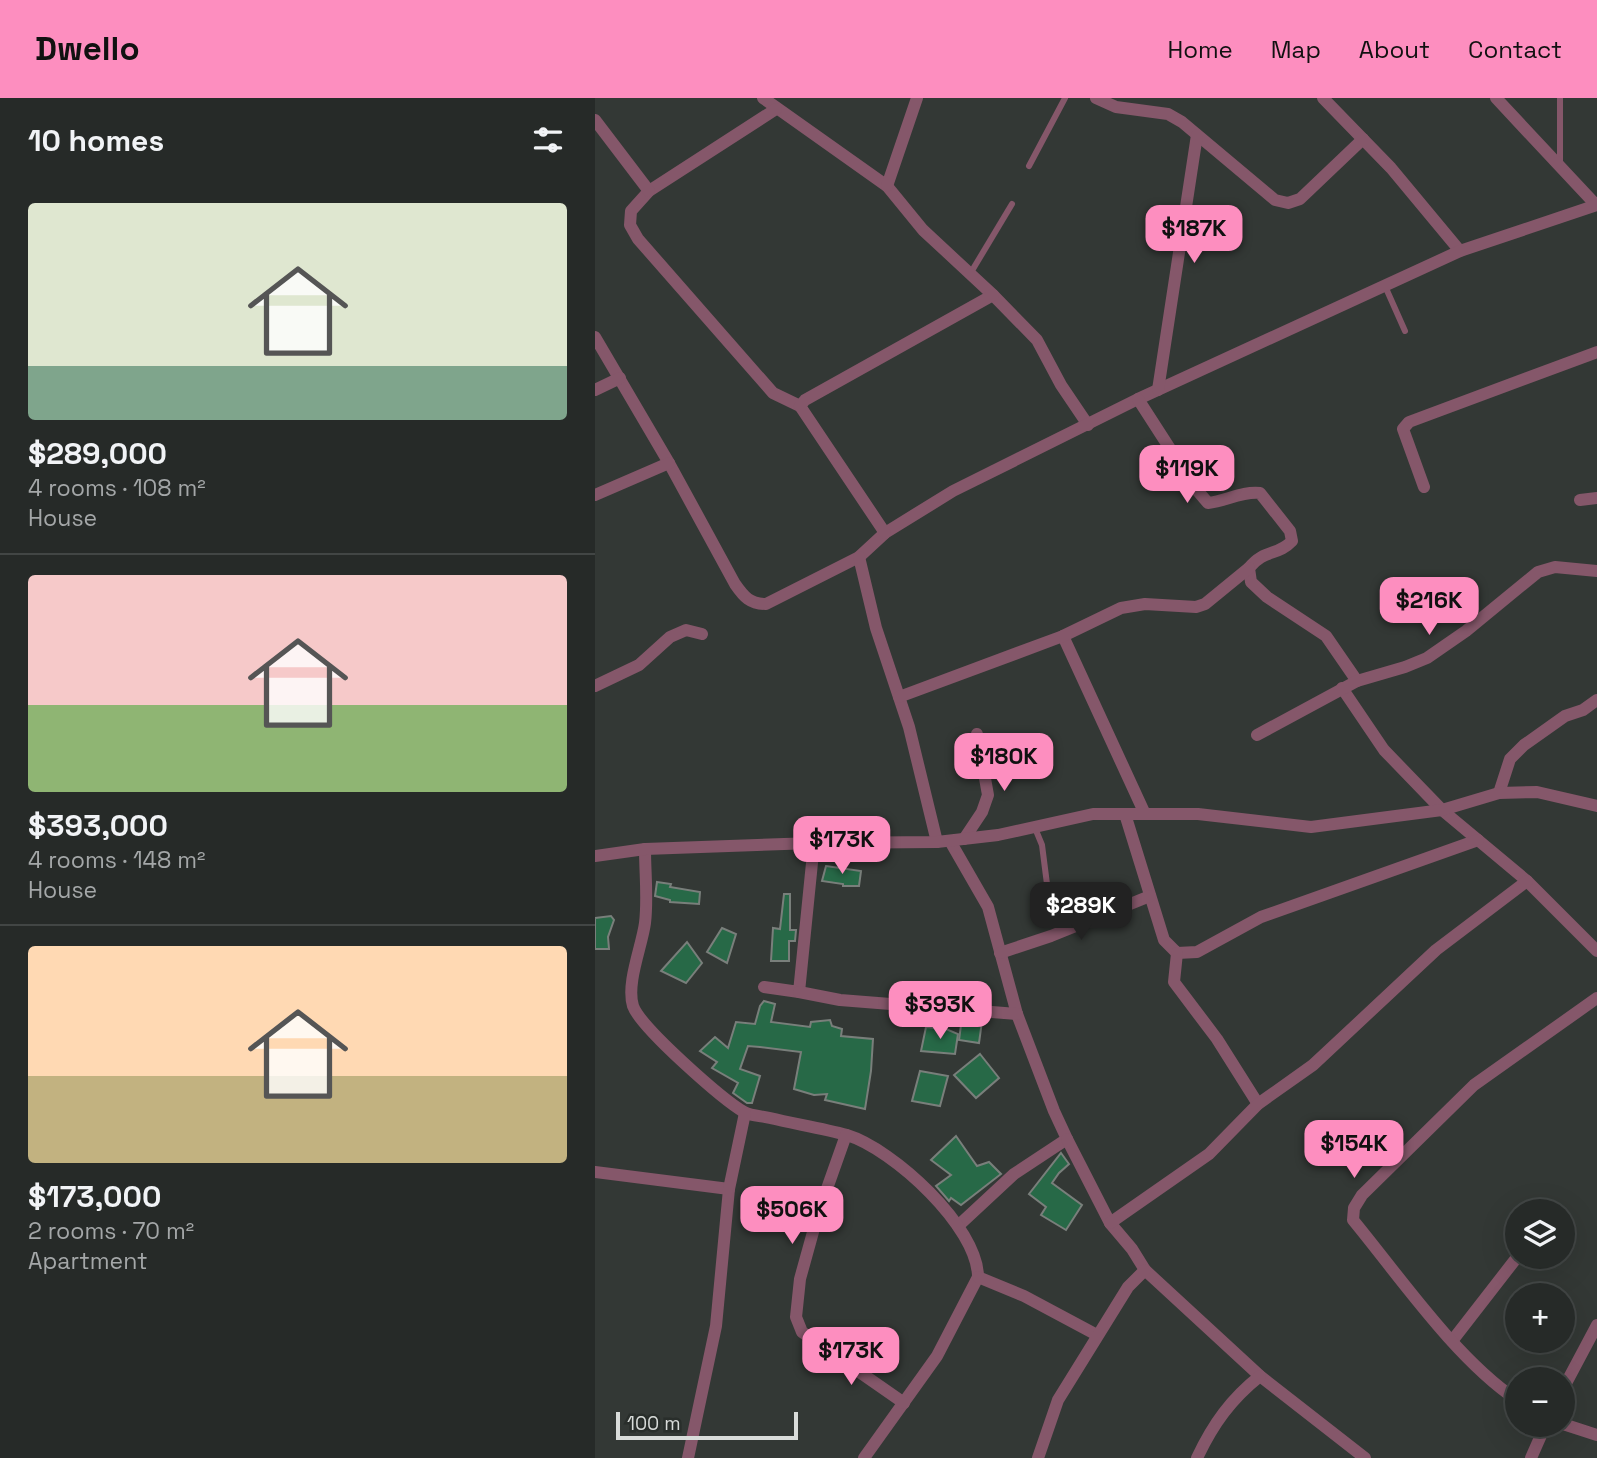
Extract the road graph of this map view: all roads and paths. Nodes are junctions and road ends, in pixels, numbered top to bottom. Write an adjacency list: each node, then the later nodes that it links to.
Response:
1 (763, 98): 8 (street)
2 (917, 98): 14 (street)
3 (1065, 98): 12 (lane)
4 (1096, 98): 10 (street)
5 (1323, 98): 11 (street)
6 (1496, 98): 13 (street)
7 (1560, 98): 13 (lane)
8 (776, 109): 14 (street); 15 (street)
9 (595, 120): 15 (street)
10 (1197, 135): 11 (street); 27 (street)
11 (1363, 139): 18 (street)
12 (1028, 166)
13 (1560, 167): 17 (street)
14 (887, 186): 19 (street)
15 (649, 191): 29 (street)
16 (1012, 204): 19 (lane)
17 (1597, 205): 18 (street)
18 (1460, 251): 20 (street)
19 (970, 274): 21 (street)
20 (1385, 286): 22 (lane); 27 (street)
21 (993, 295): 29 (street); 30 (street)
22 (1405, 331)
23 (595, 337): 25 (street)
24 (1597, 352): 32 (street)
25 (620, 378): 26 (street); 31 (street)
26 (595, 390)
27 (1158, 390): 28 (street)
28 (1138, 399): 30 (street); 38 (street)
29 (800, 406): 36 (street)
30 (1088, 425): 36 (street)
31 (669, 463): 33 (street); 37 (street)
32 (1424, 487)
33 (595, 495)
34 (1597, 498): 35 (street)
35 (1580, 500)
36 (885, 533): 37 (street)
37 (859, 557): 45 (street)
38 (1249, 568): 41 (street); 42 (street)
39 (1597, 571): 42 (street)
40 (702, 634): 43 (street)
41 (1063, 636): 45 (street); 53 (street)
42 (1357, 681): 44 (street)
43 (595, 686)
44 (1342, 688): 48 (street); 51 (street)
45 (899, 697): 57 (street)
46 (1597, 700): 49 (street)
47 (977, 734): 55 (street)
48 (1258, 735)
49 (1499, 793): 50 (street); 51 (street)
50 (1597, 806)
51 (1442, 810): 53 (street); 56 (street)
52 (1125, 814): 53 (street); 54 (street); 63 (street)
53 (1145, 814)
54 (1035, 828): 55 (street); 62 (lane)
55 (964, 839): 57 (street)
56 (1478, 840): 61 (street); 66 (street)
57 (943, 842): 58 (street); 65 (street)
58 (814, 843): 59 (street); 68 (street)
59 (645, 849): 60 (street); 72 (street)
60 (595, 856)
61 (1527, 881): 64 (street); 71 (street)
62 (1048, 892)
63 (1150, 896): 65 (street); 66 (street)
64 (1597, 951)
65 (1000, 953): 70 (street)
66 (1177, 953): 71 (street)
67 (765, 987): 68 (street)
68 (799, 992): 70 (street)
69 (1597, 998): 84 (street)
70 (1017, 1014): 74 (street)
71 (1258, 1104): 77 (street)
72 (745, 1113): 73 (street); 76 (street)
73 (846, 1135): 78 (street); 88 (street)
74 (1067, 1139): 77 (street); 78 (street)
75 (595, 1171): 76 (street)
76 (729, 1189): 92 (street)
77 (1110, 1223): 80 (street)
78 (958, 1226): 81 (street)
79 (1508, 1269): 84 (street)
80 (1145, 1270): 83 (street); 86 (street)
81 (978, 1277): 83 (street); 88 (street)
82 (1597, 1325): 85 (street)
83 (1097, 1335): 94 (street)
84 (1452, 1341): 87 (street)
85 (1575, 1367)
86 (1260, 1376): 95 (street); 96 (street)
87 (1505, 1392)
88 (904, 1403): 93 (street)
89 (1575, 1428): 90 (street)
90 (1597, 1435)
91 (1540, 1437): 97 (street)
92 (688, 1458)
93 (864, 1458)
94 (1038, 1458)
95 (1197, 1458)
96 (1365, 1458)
97 (1531, 1458)

